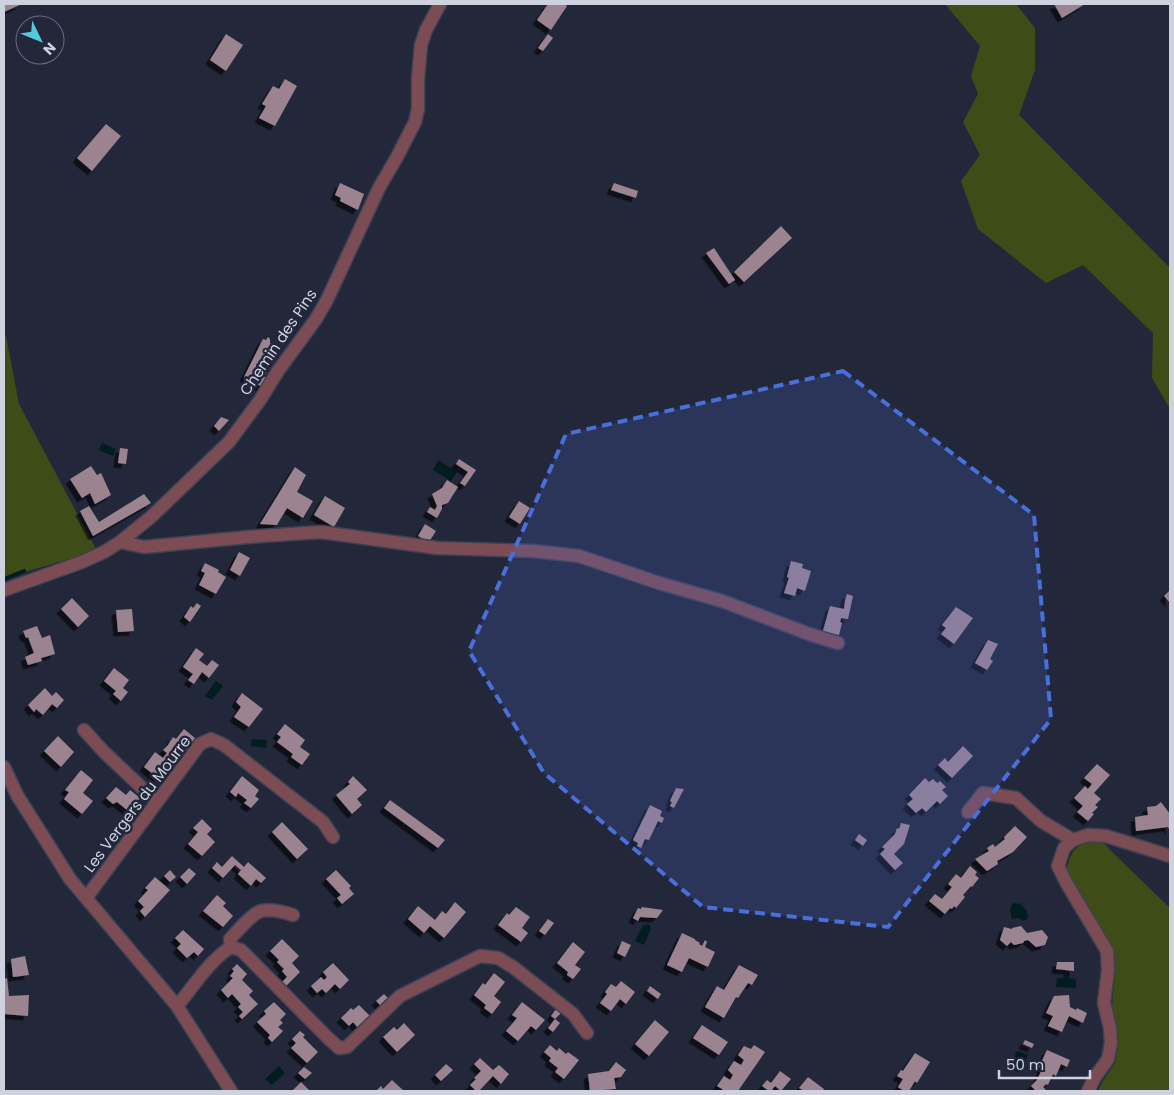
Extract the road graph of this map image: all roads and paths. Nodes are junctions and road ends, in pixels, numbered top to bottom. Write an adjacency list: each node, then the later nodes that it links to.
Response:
1 (440, 4): 2 (street, Chemin des Pins)
2 (120, 542): 3 (street, Chemin des Pins); 4 (street)
3 (4, 590)
4 (838, 643)
5 (84, 730): 7 (street)
6 (4, 767): 12 (street)
7 (157, 802): 9 (street, Les Vergers du Mourre); 12 (street, Les Vergers du Mourre)
8 (968, 812): 10 (street)
9 (333, 837)
10 (1073, 840): 11 (street); 18 (street)
11 (1170, 856)
12 (86, 898): 15 (street)
13 (293, 915): 14 (street)
14 (231, 947): 15 (street); 16 (street)
15 (177, 1006): 17 (street)
16 (587, 1033)
17 (231, 1091)
18 (1088, 1091)

